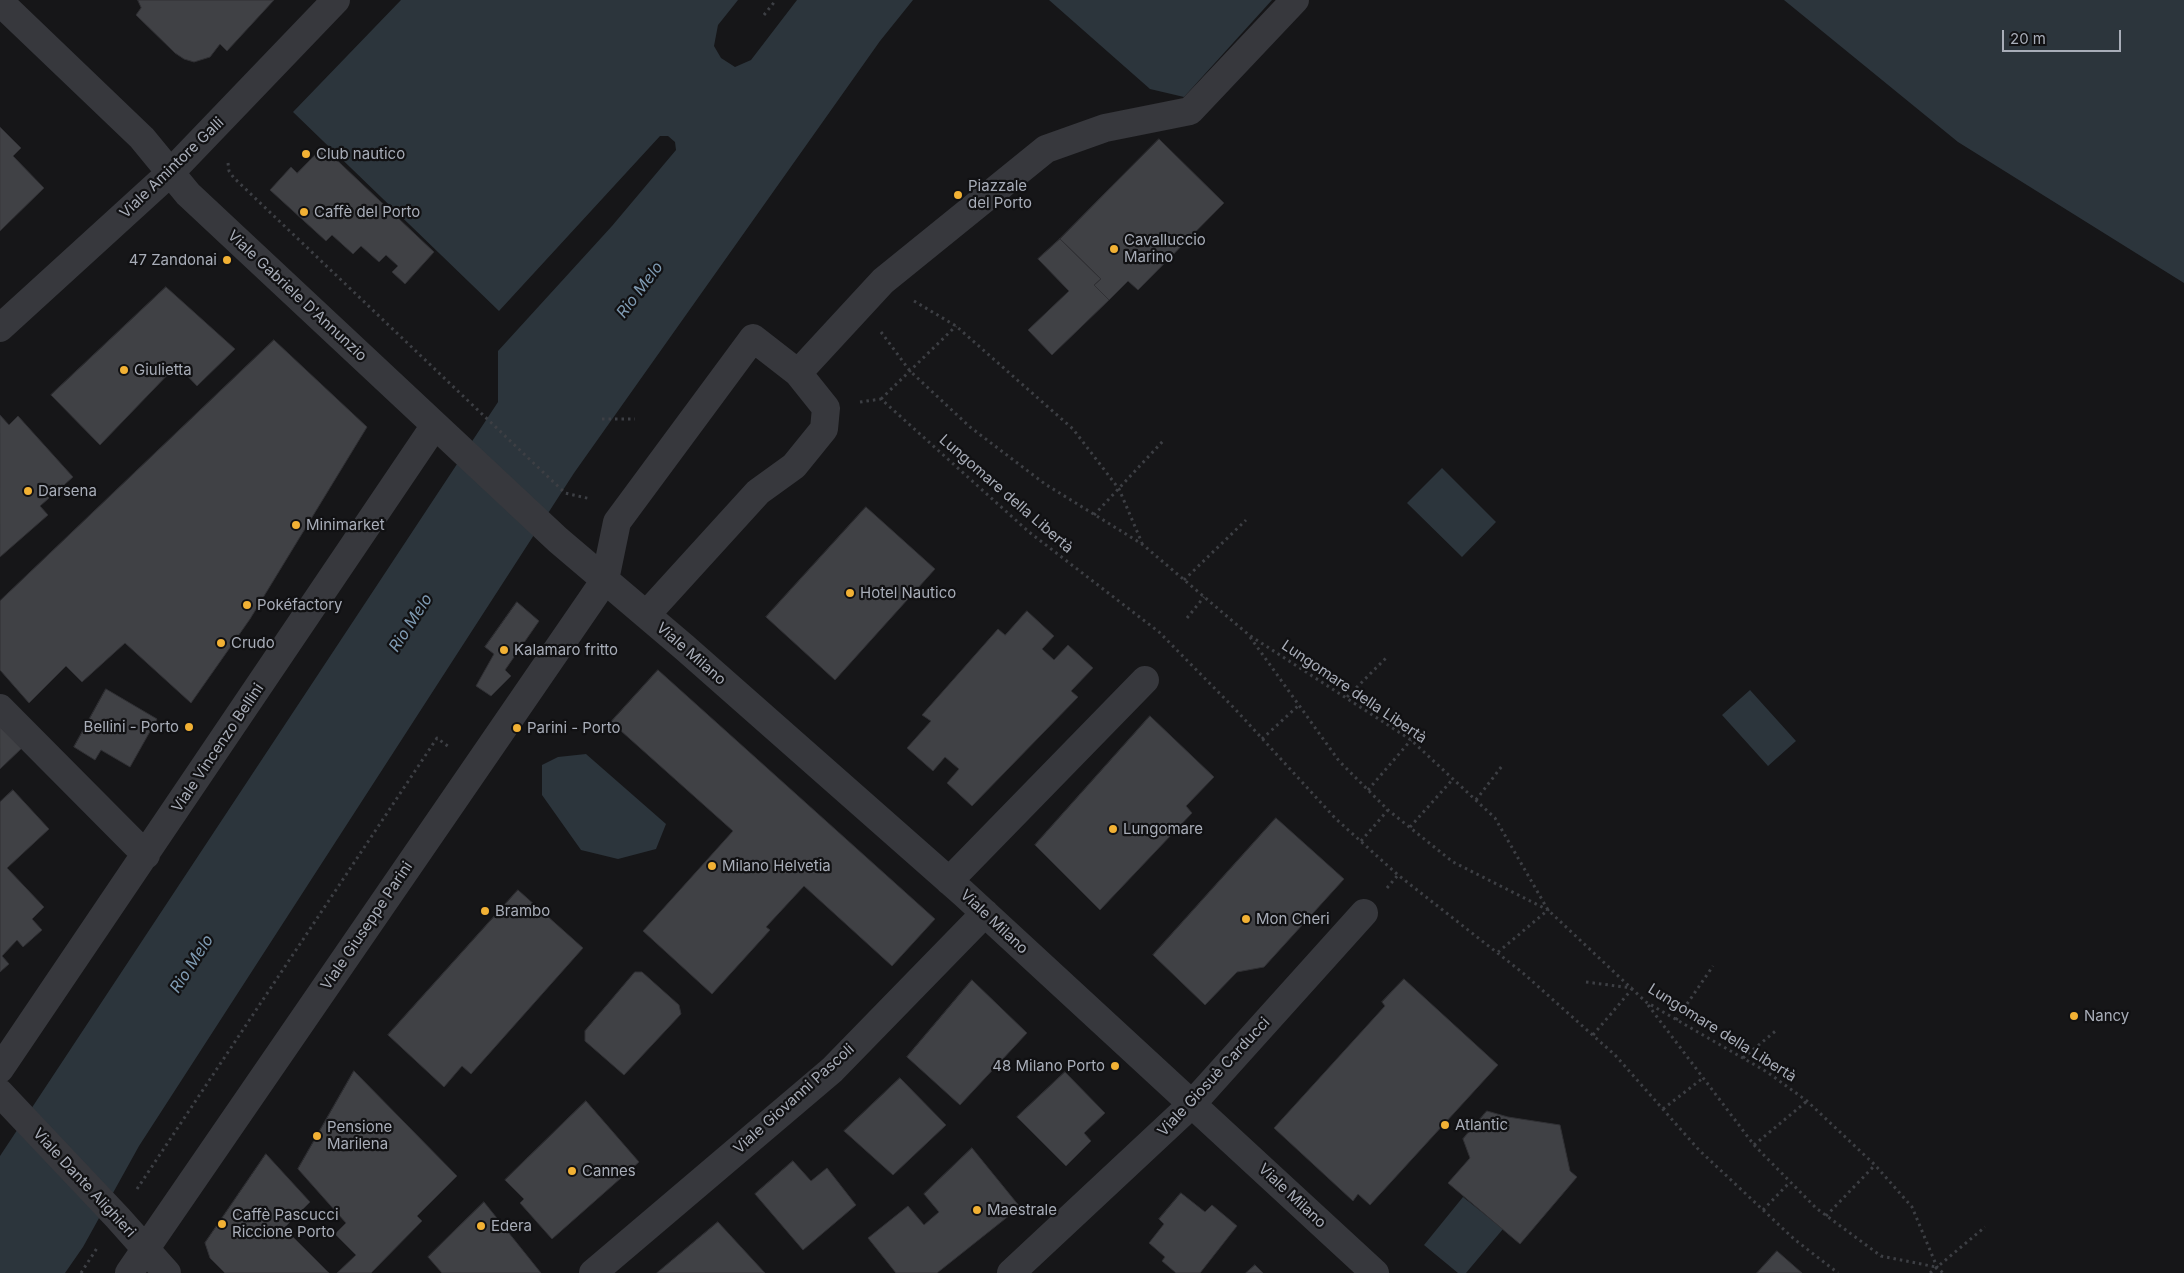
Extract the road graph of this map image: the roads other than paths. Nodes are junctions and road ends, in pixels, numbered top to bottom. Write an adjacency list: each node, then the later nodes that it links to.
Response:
1 (336, 0): 4 (street, Viale Amintore Galli)
2 (1295, 0): 6 (street)
3 (0, 2): 4 (street, Viale Gabriele D'Annunzio)
4 (171, 172): 5 (street, Viale Amintore Galli); 7 (street, Viale Gabriele D'Annunzio)
5 (0, 328)
6 (798, 373): 8 (street); 9 (street)
7 (435, 425): 8 (street, Viale Gabriele D'Annunzio); 12 (street, Viale Vincenzo Bellini)
8 (605, 580): 9 (street, Viale Milano); 19 (street, Viale Giuseppe Parini)
9 (646, 615): 13 (street, Viale Milano)
10 (1145, 680): 13 (street)
11 (0, 708): 12 (street)
12 (146, 855): 16 (street, Viale Vincenzo Bellini)
13 (949, 881): 14 (street, Viale Milano)
14 (985, 913): 18 (street, Viale Milano); 22 (street, Viale Giovanni Pascoli)
15 (1364, 913): 18 (street, Viale Giosuè Carducci)
16 (0, 1069)
17 (0, 1094): 19 (street, Viale Dante Alighieri)
18 (1192, 1104): 23 (street, Viale Giosuè Carducci); 24 (street, Viale Milano)
19 (146, 1249): 20 (street, Viale Giuseppe Parini); 21 (street, Viale Dante Alighieri)
20 (129, 1273)
21 (167, 1273)
22 (593, 1273)
23 (1011, 1273)
24 (1375, 1273)

